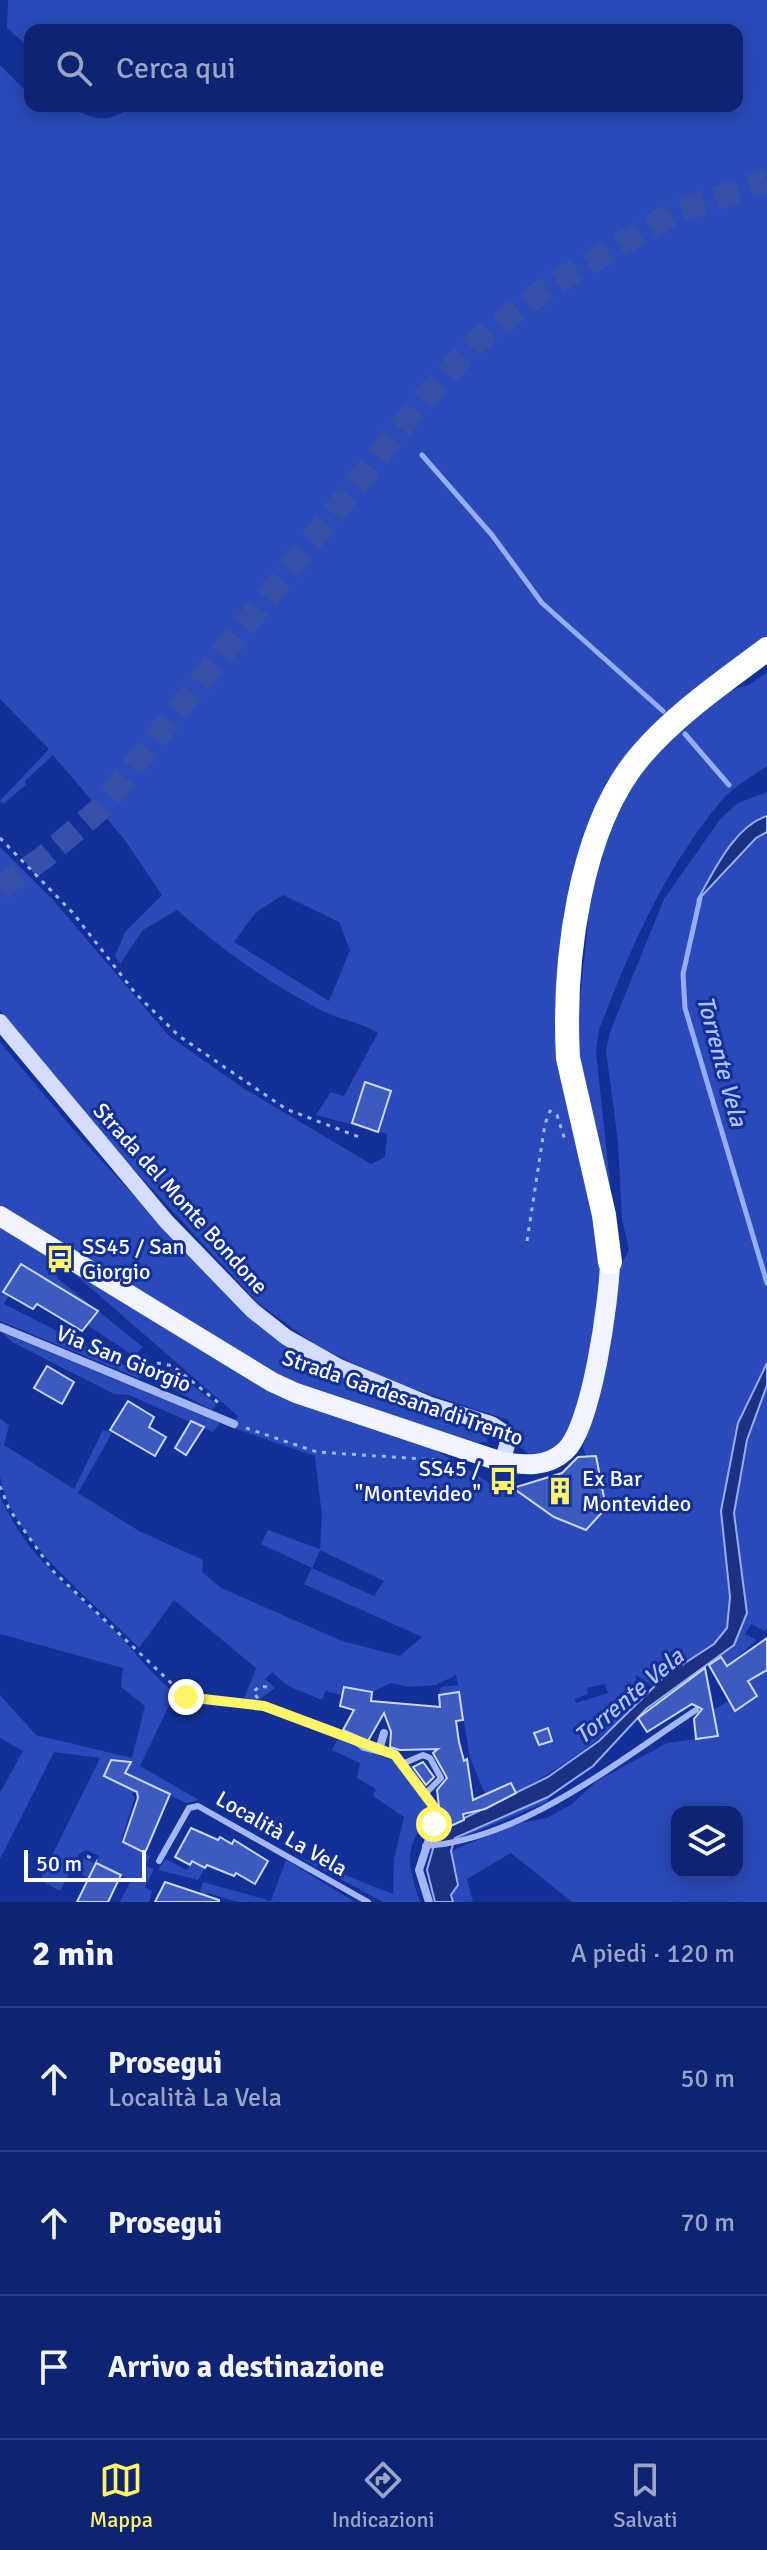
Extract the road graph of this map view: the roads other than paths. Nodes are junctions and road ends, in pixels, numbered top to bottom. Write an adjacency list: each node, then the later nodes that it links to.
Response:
1 (767, 649): 4 (highway, Strada Gardesana di Trento)
2 (0, 1022): 7 (street, Strada del Monte Bondone)
3 (0, 1216): 7 (main road, Strada Gardesana di Trento)
4 (610, 1262): 7 (main road, Strada Gardesana di Trento)
5 (0, 1327): 6 (street, Via San Giorgio)
6 (234, 1424)
7 (502, 1462)
8 (696, 1710): 14 (lane)
9 (384, 1733): 11 (street)
10 (355, 1740): 11 (street)
11 (379, 1750): 12 (street)
12 (402, 1764): 13 (street); 13 (lane)
13 (425, 1794): 14 (street)
14 (429, 1845): 17 (street)
15 (159, 1861): 16 (lane, Località La Vela)
16 (368, 1902)
17 (429, 1902)

